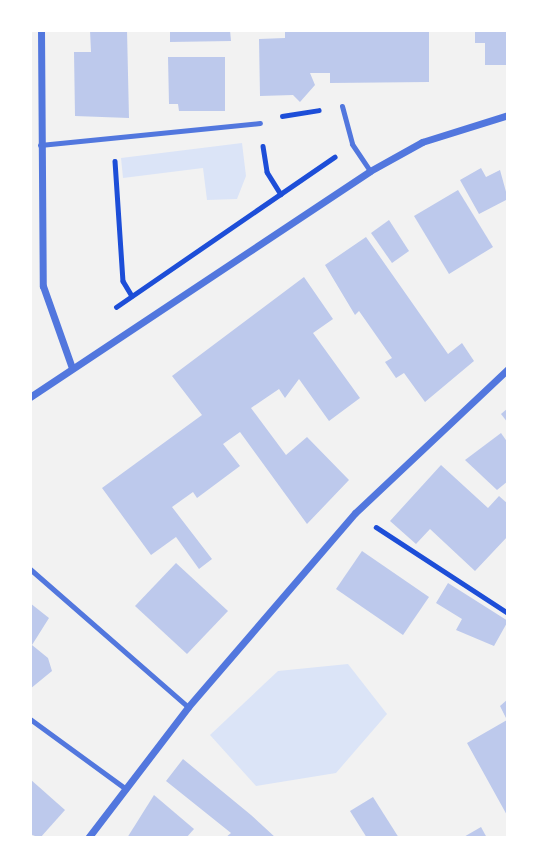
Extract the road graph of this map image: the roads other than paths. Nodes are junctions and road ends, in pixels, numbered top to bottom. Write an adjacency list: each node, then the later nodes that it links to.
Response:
1 (41, 30): 5 (street)
2 (342, 106): 6 (lane)
3 (508, 115): 6 (street)
4 (260, 123): 5 (lane)
5 (39, 145): 7 (street)
6 (370, 171): 7 (street)
7 (72, 368): 9 (street)
8 (508, 369): 11 (street)
9 (30, 397)
10 (30, 569): 11 (lane)
11 (188, 707): 13 (street)
12 (30, 719): 13 (lane)
13 (126, 789): 14 (street)
14 (88, 838)

